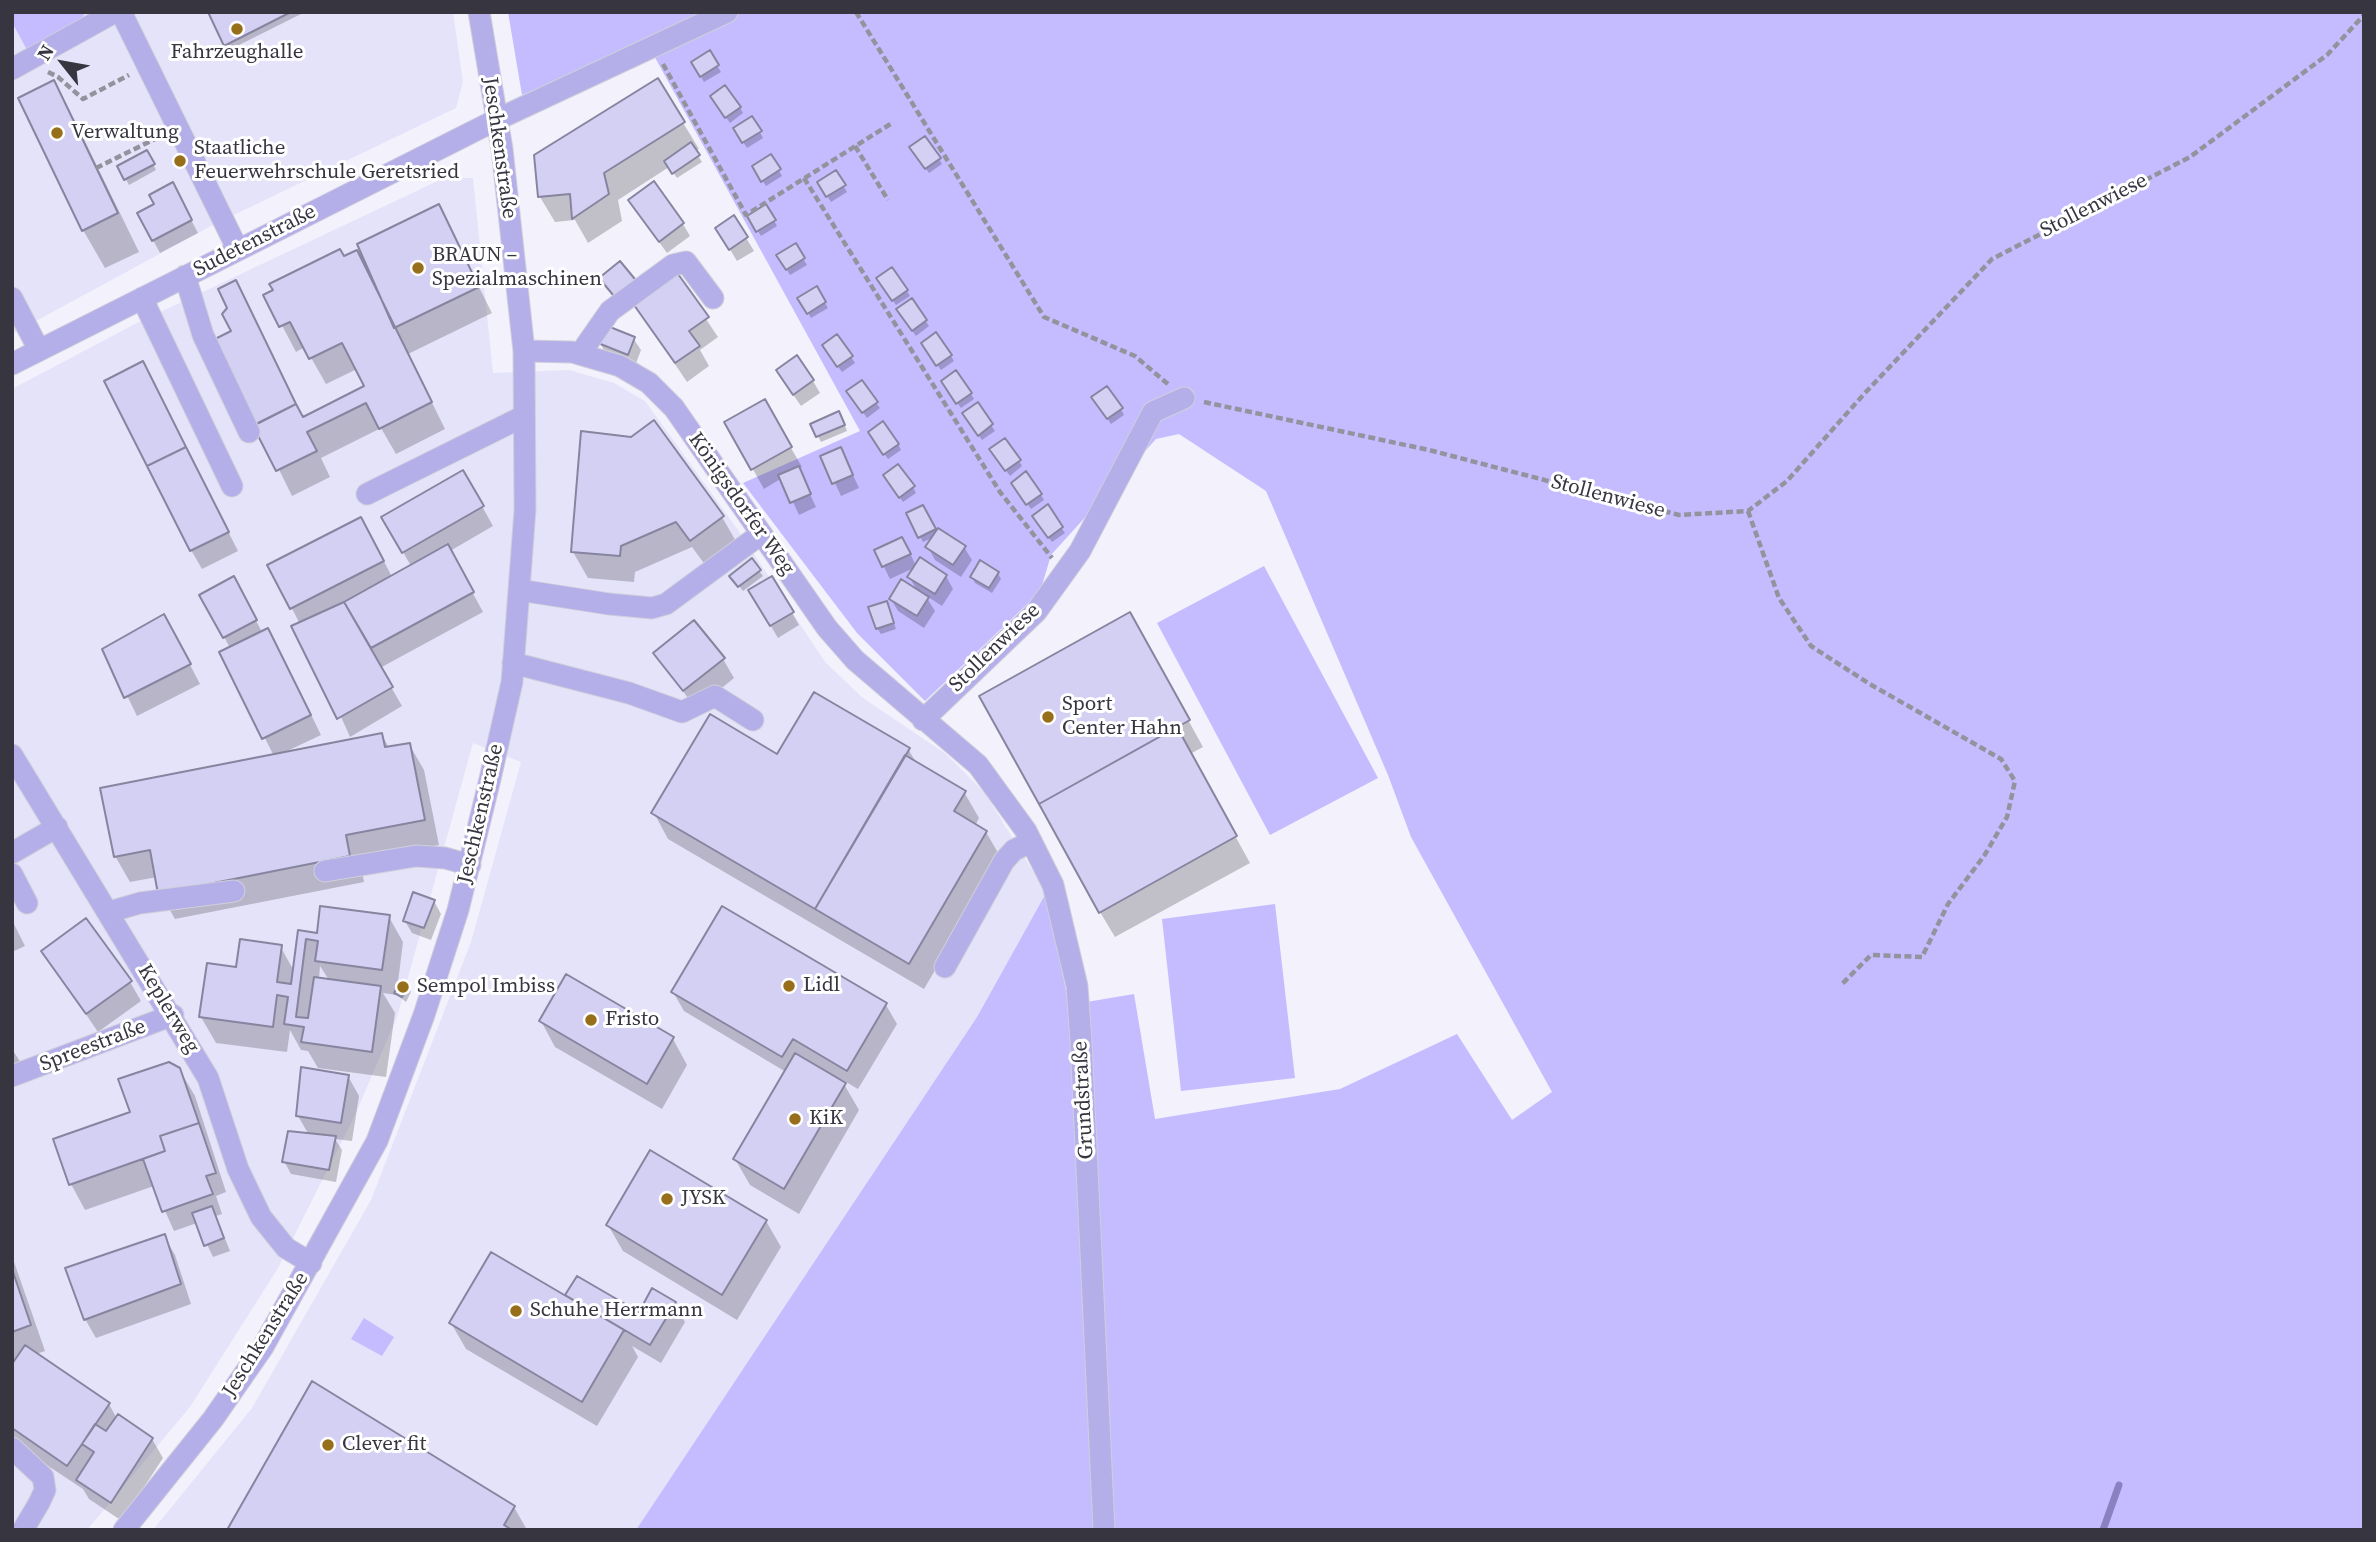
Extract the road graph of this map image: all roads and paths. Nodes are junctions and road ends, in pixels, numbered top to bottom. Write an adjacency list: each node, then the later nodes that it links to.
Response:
1 (114, 12): 8 (street)
2 (121, 12): 9 (street)
3 (479, 12): 10 (street, Jeschkenstraße)
4 (727, 12): 7 (street, Sudetenstraße)
5 (856, 12): 26 (path)
6 (2364, 15): 31 (path, Stollenwiese)
7 (654, 48): 10 (street, Sudetenstraße); 15 (path)
8 (19, 65): 9 (path)
9 (147, 65): 12 (street)
10 (496, 120): 17 (street, Sudetenstraße); 23 (street, Jeschkenstraße)
11 (892, 123): 13 (path)
12 (178, 128): 14 (path); 17 (street)
13 (855, 146): 15 (path); 16 (path)
14 (96, 168)
15 (804, 178): 33 (path)
16 (888, 200)
17 (238, 250): 18 (street, Sudetenstraße)
18 (185, 276): 20 (street, Sudetenstraße); 28 (street)
19 (12, 298): 22 (street)
20 (142, 298): 22 (street, Sudetenstraße); 29 (street)
21 (713, 298): 24 (street)
22 (38, 350): 25 (street, Sudetenstraße)
23 (524, 351): 24 (street, Königsdorfer Weg); 27 (street, Jeschkenstraße)
24 (580, 354): 32 (street, Königsdorfer Weg)
25 (12, 364)
26 (1184, 398): 31 (path, Stollenwiese); 33 (street, Stollenwiese)
27 (524, 416): 30 (street); 34 (street, Jeschkenstraße)
28 (249, 432)
29 (232, 486)
30 (367, 494)
31 (1748, 511): 49 (path)
32 (761, 534): 34 (street); 37 (street, Königsdorfer Weg)
33 (1062, 575): 37 (street, Stollenwiese)
34 (519, 590): 35 (street, Jeschkenstraße)
35 (513, 663): 36 (street); 42 (street, Jeschkenstraße)
36 (753, 720)
37 (923, 720): 40 (street, Grundstraße)
38 (12, 755): 39 (street, Keplerweg)
39 (57, 827): 41 (street); 47 (street, Keplerweg)
40 (1031, 842): 48 (street); 56 (street, Grundstraße)
41 (12, 853)
42 (470, 865): 43 (street); 52 (street, Jeschkenstraße)
43 (325, 871)
44 (12, 874): 46 (street)
45 (234, 891): 47 (street)
46 (27, 903)
47 (109, 912): 50 (street, Keplerweg)
48 (945, 967)
49 (1842, 984)
50 (173, 1015): 51 (street, Spreestraße); 52 (street, Keplerweg)
51 (12, 1076)
52 (311, 1264): 55 (street, Jeschkenstraße)
53 (12, 1448): 54 (street)
54 (23, 1530)
55 (124, 1530)
56 (1104, 1530)

